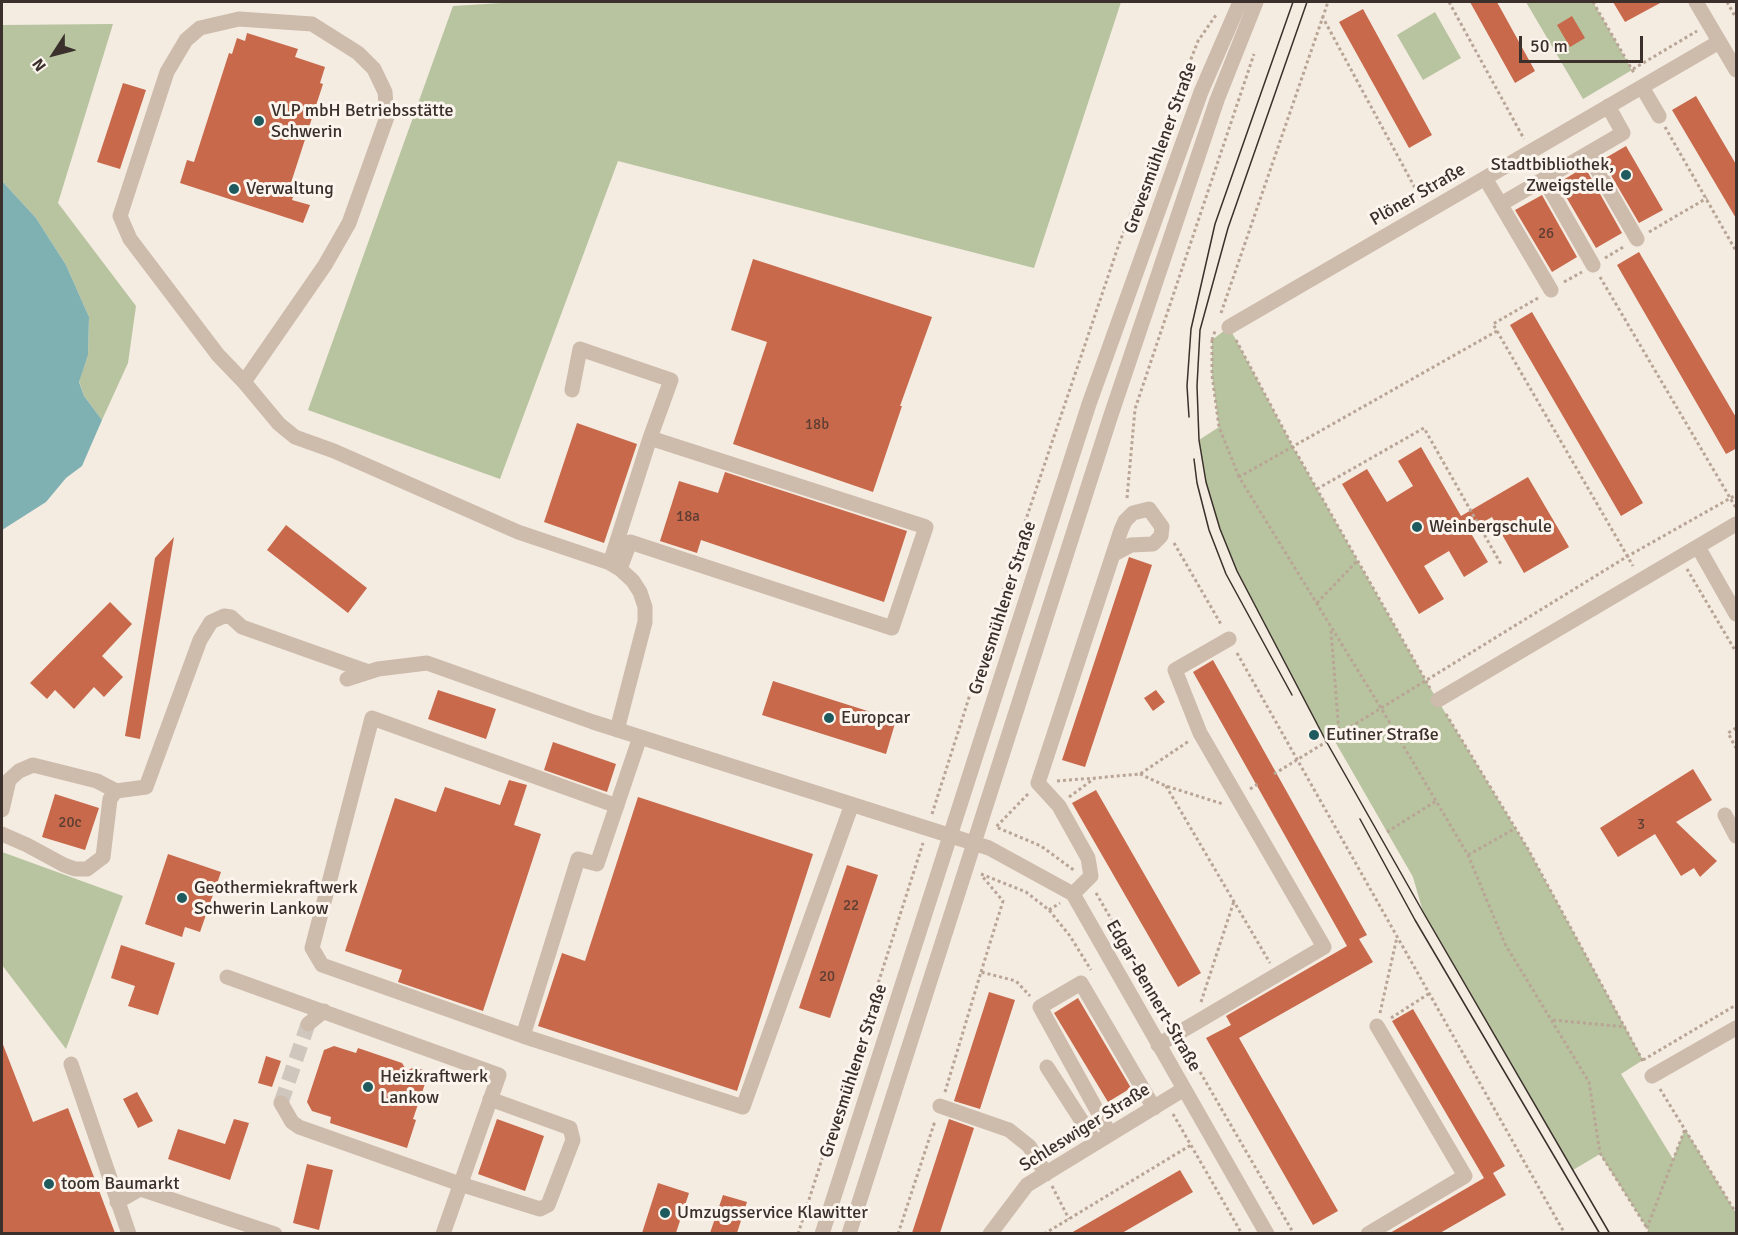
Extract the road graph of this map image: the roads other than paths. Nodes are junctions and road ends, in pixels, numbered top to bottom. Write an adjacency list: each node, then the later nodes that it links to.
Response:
1 (1240, 2): 37 (street, Grevesmühlener Straße)
2 (1257, 2): 39 (street, Grevesmühlener Straße)
3 (1696, 2): 4 (street)
4 (1719, 42): 5 (street); 6 (street, Plöner Straße)
5 (1737, 70)
6 (1642, 87): 7 (street, Plöner Straße); 8 (street)
7 (1608, 106): 9 (street); 10 (street, Plöner Straße)
8 (1659, 116)
9 (1588, 154): 11 (street); 13 (street)
10 (1485, 178): 12 (street); 16 (street, Plöner Straße)
11 (1544, 179): 12 (street); 14 (street)
12 (1501, 204): 15 (street)
13 (1637, 239)
14 (1593, 265)
15 (1551, 290)
16 (1225, 320)
17 (244, 382): 17 (street); 23 (street)
18 (572, 390): 19 (street)
19 (650, 438): 23 (street); 23 (street)
20 (1737, 524): 21 (street)
21 (1698, 547): 24 (street); 28 (street)
22 (1114, 554): 22 (street); 40 (street)
23 (615, 566): 29 (street)
24 (1737, 614)
25 (1229, 639): 47 (street)
26 (369, 672): 27 (street); 29 (street); 31 (street)
27 (347, 679)
28 (1438, 700)
29 (617, 730): 30 (street)
30 (640, 737): 32 (street); 33 (street)
31 (116, 791): 34 (street); 36 (street)
32 (852, 804): 37 (street); 46 (street)
33 (617, 806): 46 (street); 46 (street)
34 (2, 810)
35 (1725, 815): 38 (street)
36 (2, 834)
37 (951, 836): 39 (street); 64 (street, Grevesmühlener Straße)
38 (1737, 836)
39 (974, 843): 40 (street); 65 (street, Grevesmühlener Straße)
40 (1073, 894): 47 (street, Edgar-Bennert-Straße)
41 (227, 977): 42 (street)
42 (324, 1011): 43 (street); 52 (street)
43 (308, 1024)
44 (1377, 1026): 68 (street)
45 (1737, 1028): 50 (street)
46 (523, 1036)
47 (1158, 1045): 51 (street, Edgar-Bennert-Straße)
48 (71, 1064): 60 (street)
49 (1047, 1067): 57 (street)
50 (1652, 1076)
51 (1184, 1089): 55 (street, Schleswiger Straße); 67 (street, Edgar-Bennert-Straße)
52 (490, 1099): 59 (street); 59 (street)
53 (281, 1103): 59 (street)
54 (940, 1106): 58 (street)
55 (1154, 1108): 56 (street, Schleswiger Straße); 56 (street)
56 (1110, 1134): 57 (street, Schleswiger Straße)
57 (1096, 1143): 58 (street, Schleswiger Straße)
58 (1046, 1174): 66 (street, Schleswiger Straße)
59 (460, 1184): 63 (street)
60 (117, 1202): 61 (street); 62 (street)
61 (129, 1233)
62 (275, 1233)
63 (442, 1233)
64 (822, 1233)
65 (849, 1233)
66 (990, 1233)
67 (1267, 1233)
68 (1368, 1233)

